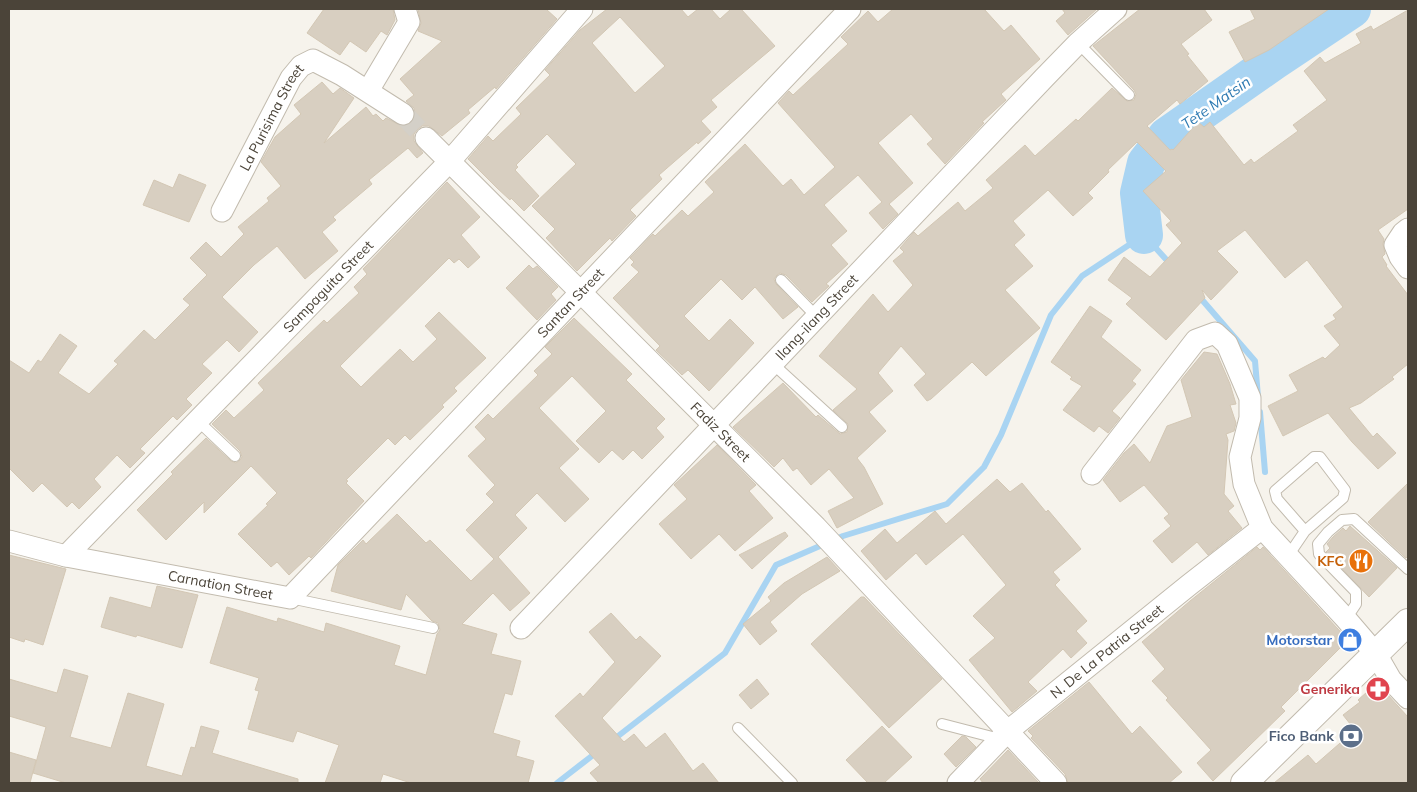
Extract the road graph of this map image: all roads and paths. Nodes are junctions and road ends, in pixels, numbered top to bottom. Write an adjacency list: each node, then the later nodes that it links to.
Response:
1 (405, 9): 6 (street)
2 (582, 9): 10 (street, Sampaguita Street)
3 (850, 9): 15 (street, Santan Street)
4 (1116, 9): 5 (street, Ilang-ilang Street)
5 (1078, 43): 7 (lane); 16 (street, Ilang-ilang Street)
6 (368, 91): 8 (street); 11 (street, La Purisima Street)
7 (1129, 94)
8 (403, 114)
9 (426, 138): 10 (street, Fadiz Street)
10 (449, 162): 15 (street, Fadiz Street); 18 (street, Sampaguita Street)
11 (222, 210)
12 (1408, 229): 13 (street)
13 (1404, 263)
14 (781, 280): 16 (lane)
15 (582, 293): 19 (street, Fadiz Street); 29 (street, Santan Street)
16 (817, 317): 17 (street, Ilang-ilang Street)
17 (773, 364): 19 (street, Ilang-ilang Street); 20 (lane)
18 (197, 420): 21 (lane); 26 (street, Sampaguita Street)
19 (714, 426): 33 (street, Ilang-ilang Street); 38 (street, Fadiz Street)
20 (842, 427)
21 (235, 456)
22 (1092, 474): 23 (street)
23 (1262, 528): 27 (street); 38 (street, N. De La Patria Street)
24 (1305, 531): 24 (lane); 27 (lane)
25 (9, 541): 26 (street, Carnation Street)
26 (66, 556): 29 (street, Carnation Street)
27 (1288, 556): 30 (street)
28 (1408, 569): 30 (lane)
29 (290, 598): 32 (lane, Carnation Street)
30 (1346, 619): 34 (street)
31 (1408, 622): 34 (street)
32 (433, 628)
33 (521, 628)
34 (1376, 654): 35 (street); 42 (street)
35 (1408, 698)
36 (942, 724): 38 (lane)
37 (738, 728): 39 (lane)
38 (1004, 735): 40 (street, N. De La Patria Street); 41 (street)
39 (792, 783)
40 (958, 783)
41 (1056, 783)
42 (1244, 783)

